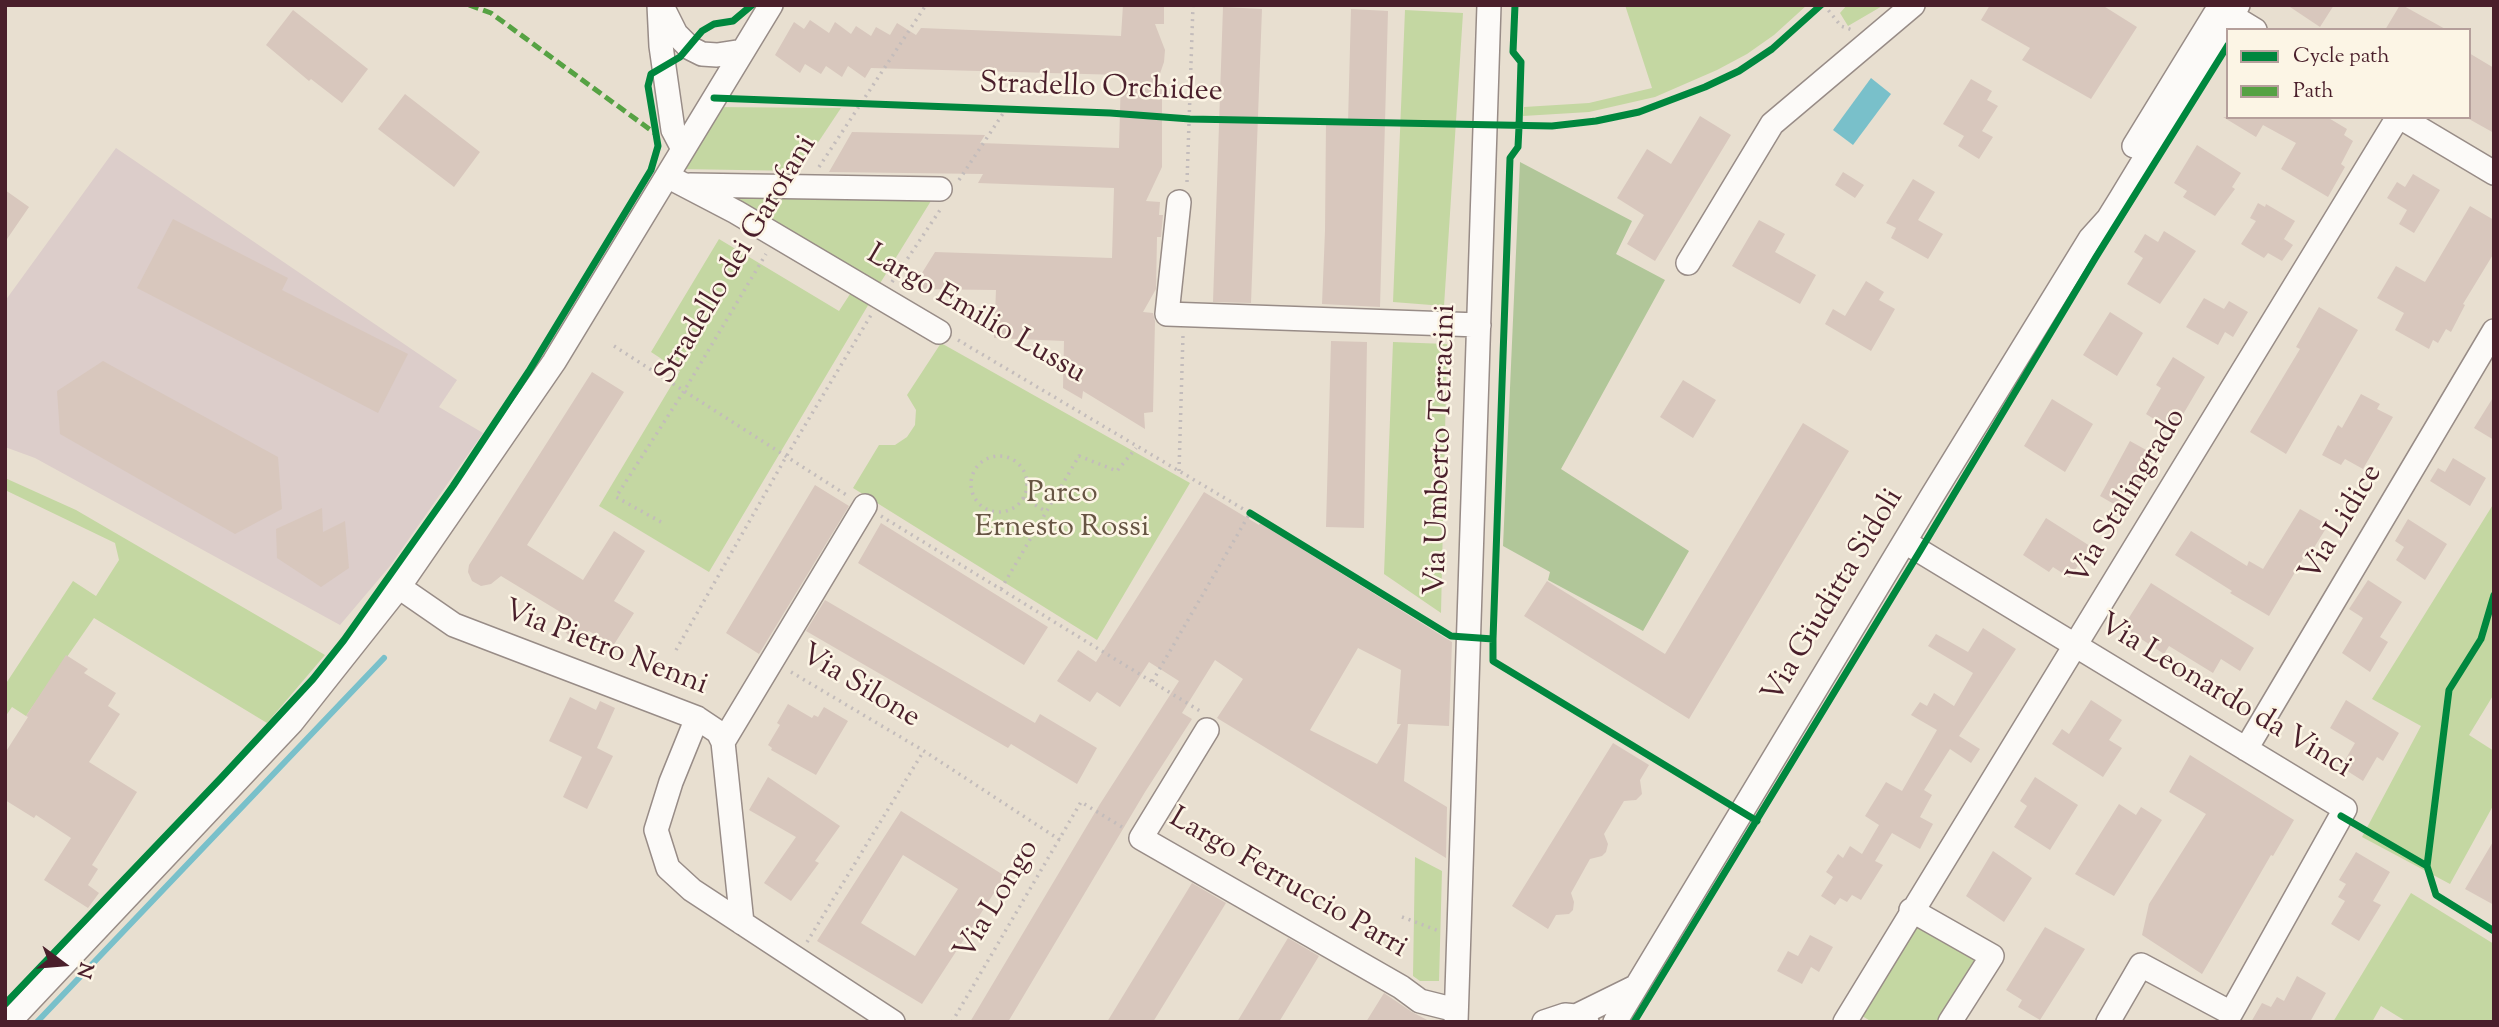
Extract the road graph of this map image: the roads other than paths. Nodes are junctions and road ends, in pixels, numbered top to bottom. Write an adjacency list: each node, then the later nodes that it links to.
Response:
1 (661, 5): 8 (street); 10 (street)
2 (771, 5): 7 (street)
3 (1489, 5): 20 (street, Via Umberto Terracini)
4 (1913, 5): 19 (street)
5 (2230, 9): 6 (street); 24 (street, Via Giuditta Sidoli)
6 (2253, 28)
7 (743, 51): 8 (street); 9 (street)
8 (702, 54): 9 (street)
9 (722, 85): 11 (street)
10 (670, 101): 11 (street); 14 (street)
11 (708, 108): 14 (street)
12 (2398, 119): 26 (street, Via Stalingrado)
13 (2402, 119): 15 (street)
14 (683, 149): 16 (street)
15 (2494, 173)
16 (677, 180): 17 (street); 22 (street, Largo Emilio Lussu); 25 (street)
17 (940, 189)
18 (1179, 202): 20 (street)
19 (1688, 262)
20 (1479, 325): 34 (street, Via Umberto Terracini)
21 (2494, 331): 30 (street, Via Lidice)
22 (939, 332)
23 (865, 506): 29 (street)
24 (1905, 542): 26 (street, Via Leonardo da Vinci); 33 (street, Via Giuditta Sidoli)
25 (400, 587): 27 (street, Via Pietro Nenni); 36 (street)
26 (2076, 645): 30 (street, Via Leonardo da Vinci); 31 (street, Via Stalingrado)
27 (697, 718): 29 (street, Via Pietro Nenni); 32 (street)
28 (1207, 730): 34 (street, Largo Ferruccio Parri)
29 (723, 742): 32 (street, Via Pietro Nenni)
30 (2246, 749): 42 (street, Via Leonardo da Vinci)
31 (1911, 911): 40 (street, Via Stalingrado); 41 (street)
32 (742, 923): 37 (street)
33 (1635, 987): 35 (street); 39 (street, Via Giuditta Sidoli)
34 (1456, 1016)
35 (1582, 1019): 38 (street)
36 (9, 1022)
37 (893, 1022)
38 (1544, 1022)
39 (1615, 1022)
40 (1845, 1022)
41 (1950, 1022)
42 (2108, 1022)

